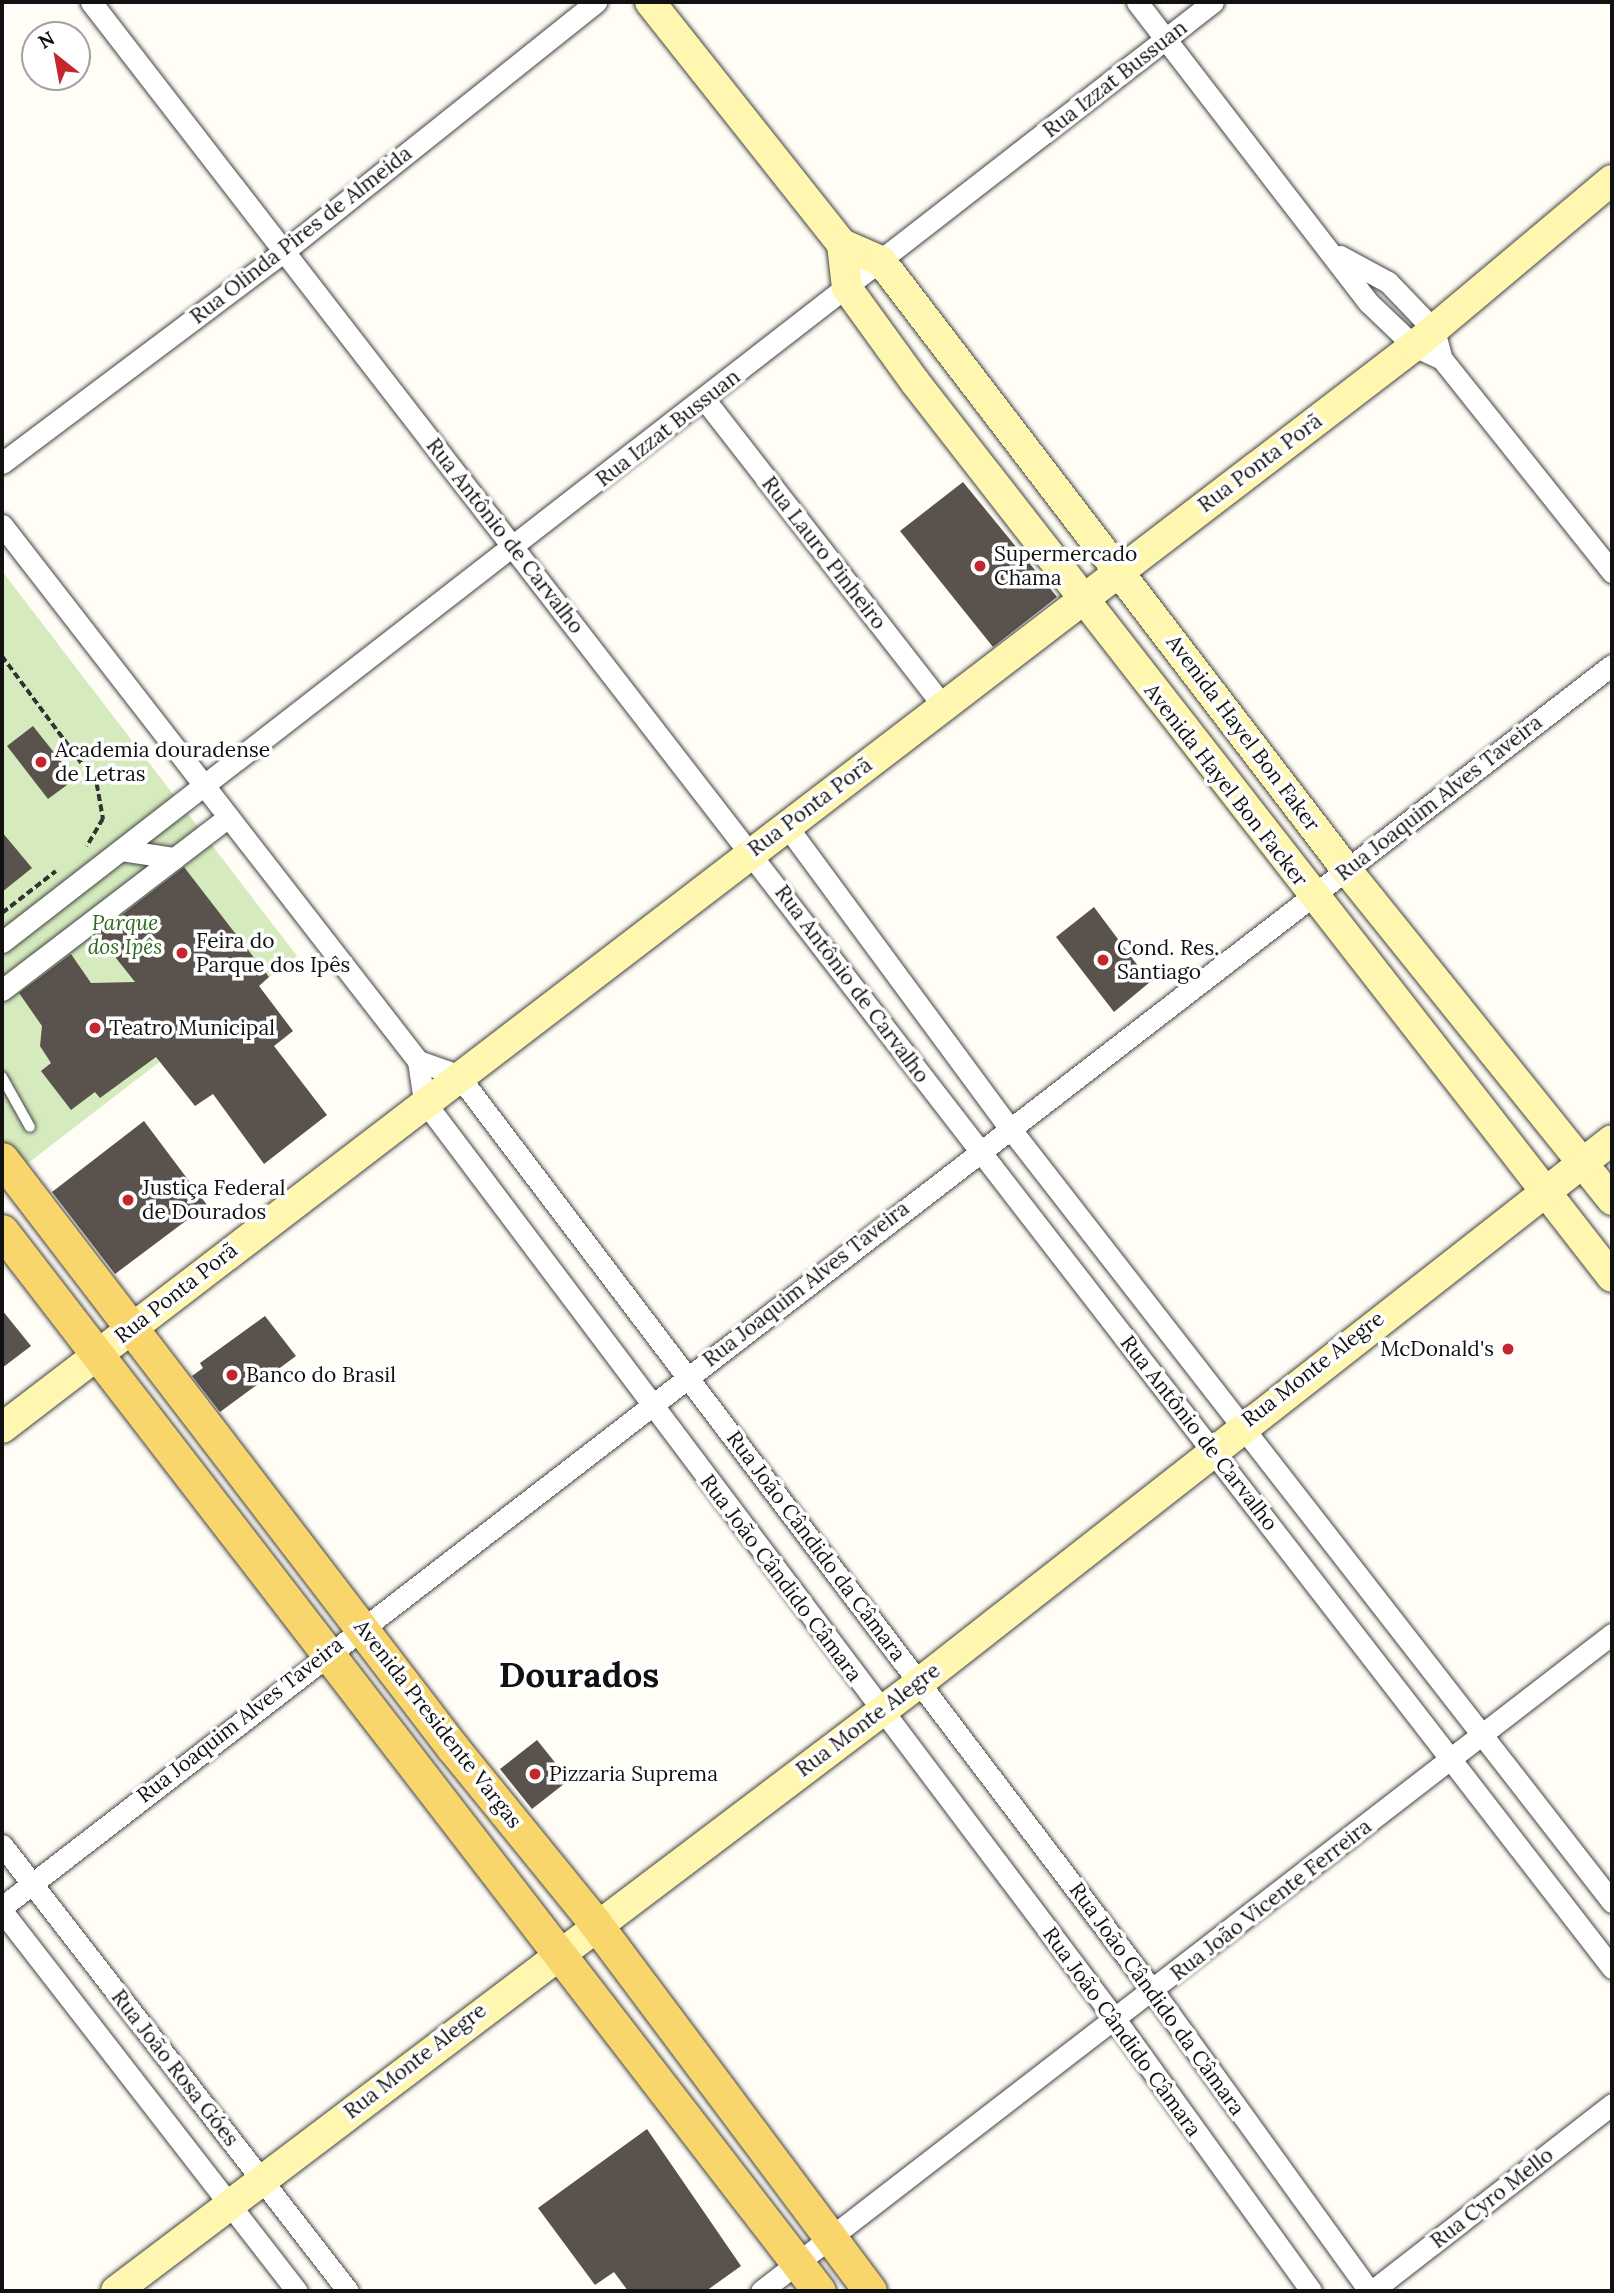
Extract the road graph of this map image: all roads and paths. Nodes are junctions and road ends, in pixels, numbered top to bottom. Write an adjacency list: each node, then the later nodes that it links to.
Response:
1 (91, 2): 9 (street, Rua Antônio de Carvalho)
2 (596, 2): 9 (street, Rua Olinda Pires de Almeida)
3 (650, 2): 8 (street)
4 (1137, 2): 6 (street)
5 (1213, 2): 6 (street, Rua Izzat Bussuan)
6 (1166, 39): 10 (street, Rua Izzat Bussuan); 12 (street)
7 (1612, 180): 12 (street, Rua Ponta Porã)
8 (842, 244): 10 (street); 11 (street)
9 (283, 252): 14 (street, Rua Olinda Pires de Almeida); 16 (street, Rua Antônio de Carvalho)
10 (881, 261): 11 (street, Rua Izzat Bussuan); 17 (street, Avenida Hayel Bon Faker)
11 (848, 288): 13 (street, Rua Izzat Bussuan); 19 (street, Avenida Hayel Bon Facker)
12 (1424, 338): 17 (street, Rua Ponta Porã); 18 (street)
13 (705, 400): 16 (street, Rua Izzat Bussuan); 22 (street, Rua Lauro Pinheiro)
14 (2, 463)
15 (2, 525): 23 (street, Rua João Cândido Câmara)
16 (515, 548): 23 (street, Rua Izzat Bussuan); 27 (street, Rua Antônio de Carvalho)
17 (1120, 570): 19 (street, Rua Ponta Porã); 31 (street, Avenida Hayel Bon Faker)
18 (1612, 572)
19 (1084, 598): 22 (street, Rua Ponta Porã); 32 (street, Avenida Hayel Bon Facker)
20 (2, 656): 28 (path)
21 (1612, 665): 31 (street, Rua Joaquim Alves Taveira)
22 (943, 706): 25 (street, Rua Ponta Porã)
23 (204, 789): 24 (street, Rua João Cândido Câmara); 26 (street, Rua Izzat Bussuan)
24 (226, 819): 29 (street); 36 (street, Rua João Cândido Câmara)
25 (786, 825): 27 (street, Rua Ponta Porã); 41 (street, Rua Antônio de Carvalho)
26 (121, 850): 29 (street); 34 (street, Rua Izzat Bussuan)
27 (751, 852): 37 (street, Rua Ponta Porã); 43 (street, Rua Antônio de Carvalho)
28 (78, 853)
29 (174, 858): 35 (street)
30 (67, 862): 33 (path)
31 (1346, 869): 32 (street, Rua Joaquim Alves Taveira); 45 (street, Avenida Hayel Bon Faker)
32 (1312, 896): 41 (street, Rua Joaquim Alves Taveira); 46 (street, Avenida Hayel Bon Facker)
33 (2, 913)
34 (2, 942)
35 (2, 990)
36 (418, 1061): 37 (street); 39 (street, Rua João Cândido Câmara)
37 (458, 1075): 39 (street, Rua Ponta Porã); 52 (street, Rua João Cândido da Câmara)
38 (2, 1077): 40 (lane)
39 (424, 1101): 50 (street, Rua Ponta Porã); 53 (street, Rua João Cândido Câmara)
40 (30, 1127)
41 (1009, 1127): 43 (street, Rua Joaquim Alves Taveira); 54 (street, Rua Antônio de Carvalho)
42 (1612, 1140): 45 (street, Rua Monte Alegre)
43 (979, 1150): 52 (street, Rua Joaquim Alves Taveira); 56 (street, Rua Antônio de Carvalho)
44 (2, 1158): 50 (main road, Avenida Presidente Vargas)
45 (1583, 1162): 46 (street, Rua Monte Alegre); 47 (street, Avenida Hayel Bon Faker)
46 (1546, 1191): 49 (street, Avenida Hayel Bon Facker); 54 (street, Rua Monte Alegre)
47 (1612, 1200)
48 (2, 1231): 51 (main road, Avenida Presidente Vargas)
49 (1612, 1277)
50 (130, 1328): 51 (street, Rua Ponta Porã); 57 (main road, Avenida Presidente Vargas)
51 (95, 1356): 55 (street, Rua Ponta Porã); 59 (main road, Avenida Presidente Vargas)
52 (688, 1376): 53 (street, Rua Joaquim Alves Taveira); 60 (street, Rua João Cândido da Câmara)
53 (651, 1405): 57 (street, Rua Joaquim Alves Taveira); 61 (street, Rua João Cândido Câmara)
54 (1241, 1425): 56 (street, Rua Monte Alegre); 62 (street, Rua Antônio de Carvalho)
55 (2, 1428)
56 (1212, 1449): 60 (street, Rua Monte Alegre); 63 (street, Rua Antônio de Carvalho)
57 (361, 1625): 59 (street, Rua Joaquim Alves Taveira); 68 (main road, Avenida Presidente Vargas)
58 (1612, 1634): 62 (street, Rua João Vicente Ferreira)
59 (325, 1653): 65 (street, Rua Joaquim Alves Taveira); 69 (main road, Avenida Presidente Vargas)
60 (919, 1683): 61 (street, Rua Monte Alegre); 71 (street, Rua João Cândido da Câmara)
61 (881, 1712): 68 (street, Rua Monte Alegre); 72 (street, Rua João Cândido Câmara)
62 (1480, 1738): 63 (street, Rua João Vicente Ferreira); 66 (street, Rua Antônio de Carvalho)
63 (1454, 1759): 70 (street, Rua Antônio de Carvalho); 71 (street, Rua João Vicente Ferreira)
64 (2, 1846): 65 (street, Rua João Rosa Góes)
65 (31, 1884): 67 (street, Rua Joaquim Alves Taveira); 76 (street, Rua João Rosa Góes)
66 (1612, 1902)
67 (2, 1909): 77 (street, Rua João Rosa Góes)
68 (595, 1923): 69 (street, Rua Monte Alegre); 74 (main road, Avenida Presidente Vargas)
69 (561, 1948): 75 (main road, Avenida Presidente Vargas); 76 (street, Rua Monte Alegre)
70 (1612, 1968)
71 (1153, 1991): 72 (street, Rua João Vicente Ferreira); 87 (street, Rua João Cândido da Câmara)
72 (1115, 2019): 78 (street, Rua João Vicente Ferreira); 86 (street, Rua João Cândido Câmara)
73 (1612, 2104): 87 (street, Rua Cyro Mello)
74 (768, 2152): 75 (main road); 78 (main road, Avenida Presidente Vargas)
75 (734, 2177): 79 (main road, Avenida Presidente Vargas)
76 (262, 2179): 77 (street, Rua Monte Alegre); 82 (street, Rua João Rosa Góes)
77 (230, 2204): 80 (street, Rua Monte Alegre); 81 (street, Rua João Rosa Góes)
78 (832, 2237): 79 (street, Rua João Vicente Ferreira); 85 (main road, Avenida Presidente Vargas)
79 (799, 2262): 83 (street, Rua João Vicente Ferreira); 84 (main road, Avenida Presidente Vargas)
80 (116, 2291)
81 (298, 2291)
82 (348, 2291)
83 (761, 2291)
84 (819, 2291)
85 (870, 2291)
86 (1311, 2291)
87 (1370, 2291)

